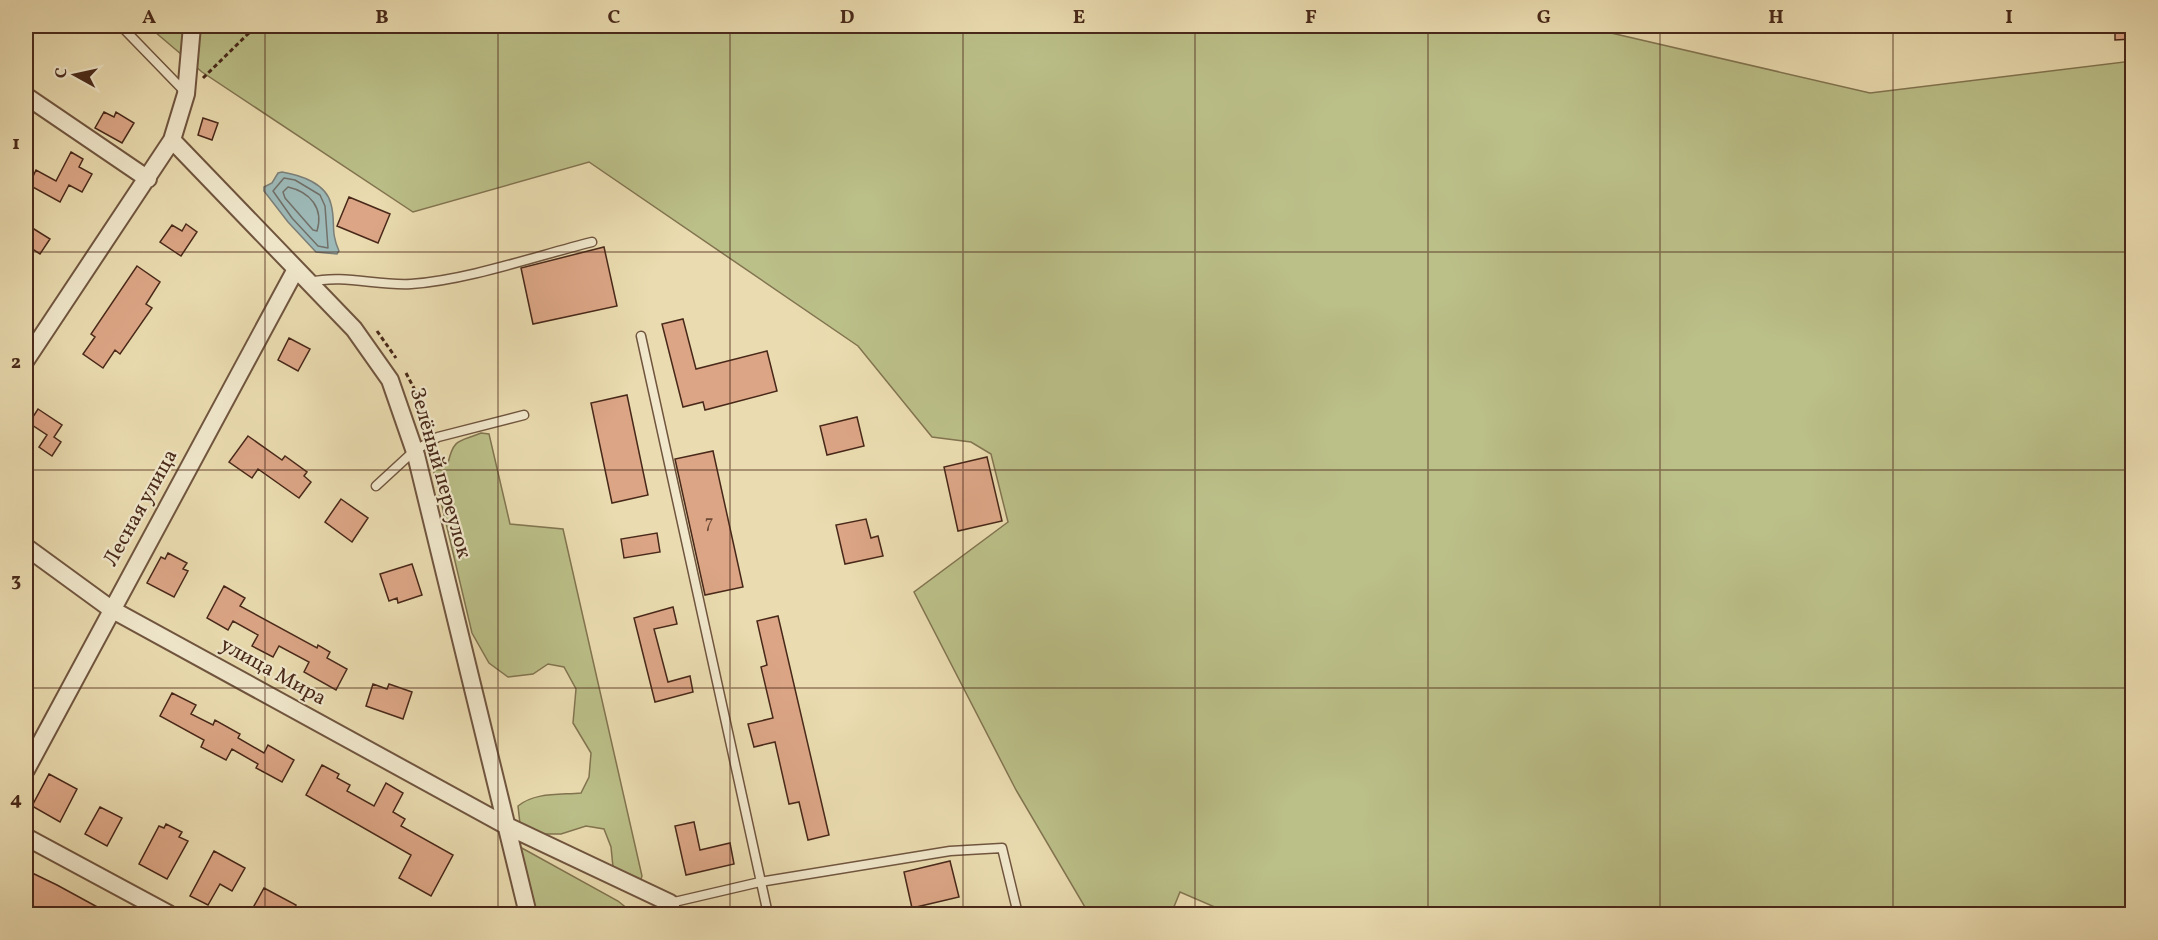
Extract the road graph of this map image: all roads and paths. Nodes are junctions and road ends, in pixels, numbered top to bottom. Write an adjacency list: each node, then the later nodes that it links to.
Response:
1 (121, 26): 4 (lane)
2 (192, 26): 4 (street)
3 (256, 26): 4 (path)
4 (186, 94): 6 (street)
5 (26, 96): 7 (street)
6 (171, 140): 7 (street); 9 (street, Зелёный переулок)
7 (148, 179): 12 (street)
8 (592, 242): 10 (lane)
9 (296, 269): 10 (street, Зелёный переулок); 17 (street, Лесная улица)
10 (310, 282): 14 (street, Зелёный переулок)
11 (641, 336): 21 (lane)
12 (26, 360)
13 (524, 416): 14 (lane)
14 (414, 451): 15 (lane); 19 (street, Зелёный переулок)
15 (376, 486)
16 (26, 547): 17 (street, улица Мира)
17 (111, 609): 18 (street, Лесная улица); 19 (street, улица Мира)
18 (26, 770)
19 (505, 825): 22 (street, улица Мира); 24 (street, Зелёный переулок)
20 (26, 837): 23 (street)
21 (760, 882): 22 (lane); 25 (lane); 26 (lane)
22 (671, 909)
23 (169, 915)
24 (528, 915)
25 (768, 915)
26 (1018, 915)

